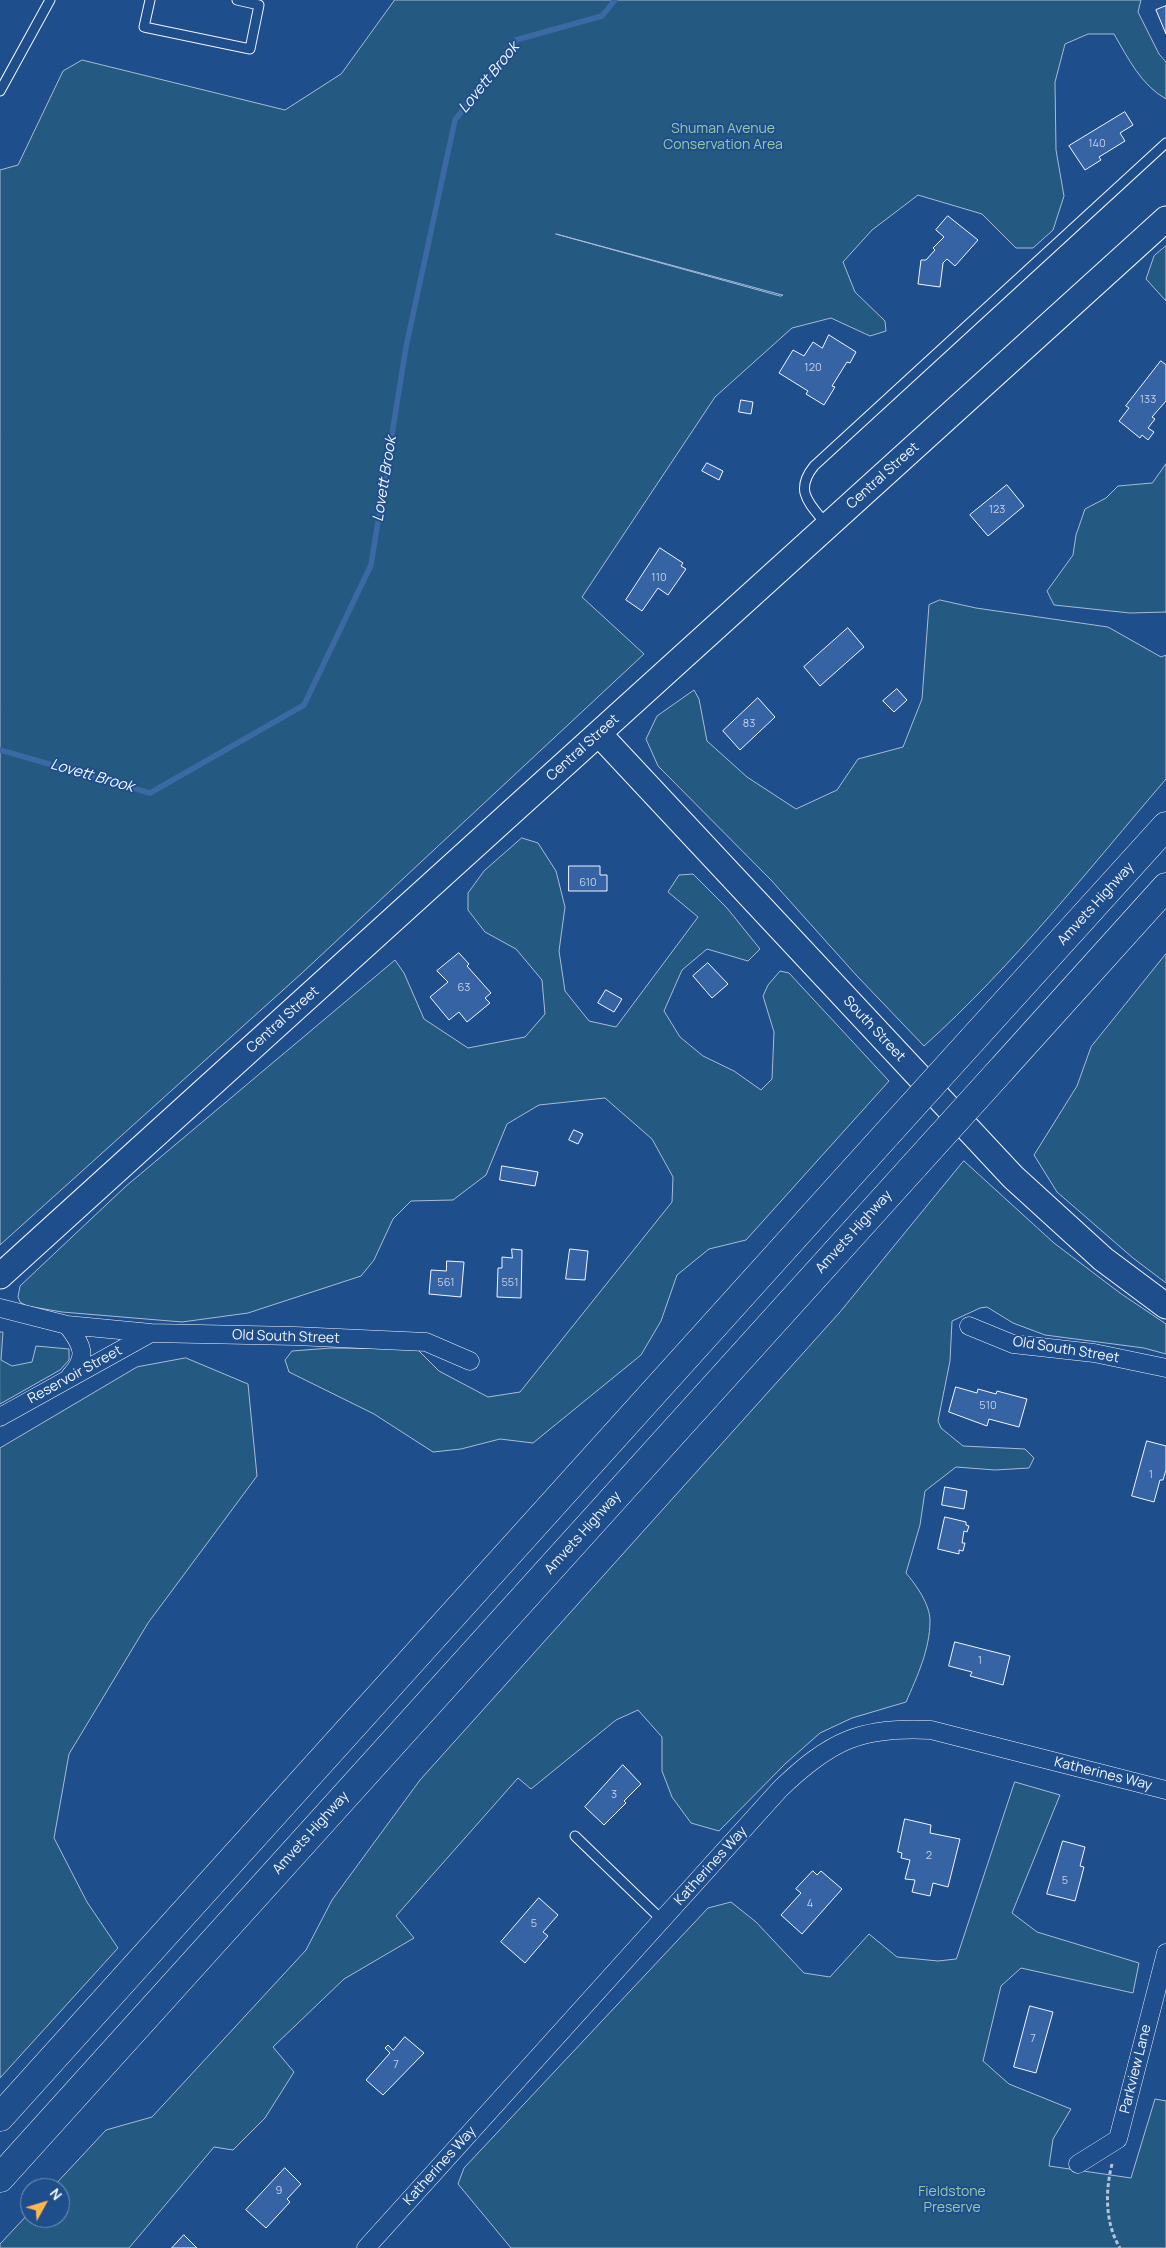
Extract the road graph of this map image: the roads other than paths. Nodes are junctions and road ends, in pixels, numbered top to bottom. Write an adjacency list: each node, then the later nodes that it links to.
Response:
1 (50, 0): 4 (lane)
2 (150, 0): 3 (lane)
3 (237, 0)
4 (0, 91)
5 (1166, 143): 7 (lane)
6 (1166, 219): 7 (street, Central Street)
7 (828, 527): 8 (street, Central Street)
8 (598, 734): 11 (street, Central Street); 12 (street, South Street)
9 (1166, 826): 25 (highway, Amvets Highway, bridge)
10 (1166, 887): 27 (highway, Amvets Highway, bridge)
11 (0, 1276)
12 (1166, 1306)
13 (0, 1308): 14 (street)
14 (67, 1326): 16 (street, Old South Street); 19 (street)
15 (969, 1326): 18 (street, Old South Street)
16 (150, 1333): 17 (street, Old South Street); 19 (street, Reservoir Street)
17 (470, 1361)
18 (1166, 1368)
19 (67, 1380): 20 (street, Reservoir Street)
20 (0, 1417)
21 (1166, 1790): 23 (street, Katherines Way)
22 (575, 1836): 23 (lane)
23 (662, 1920): 28 (street, Katherines Way)
24 (1166, 1953): 26 (street, Parkview Lane)
25 (0, 2117)
26 (1078, 2164)
27 (0, 2178)
28 (366, 2248)

